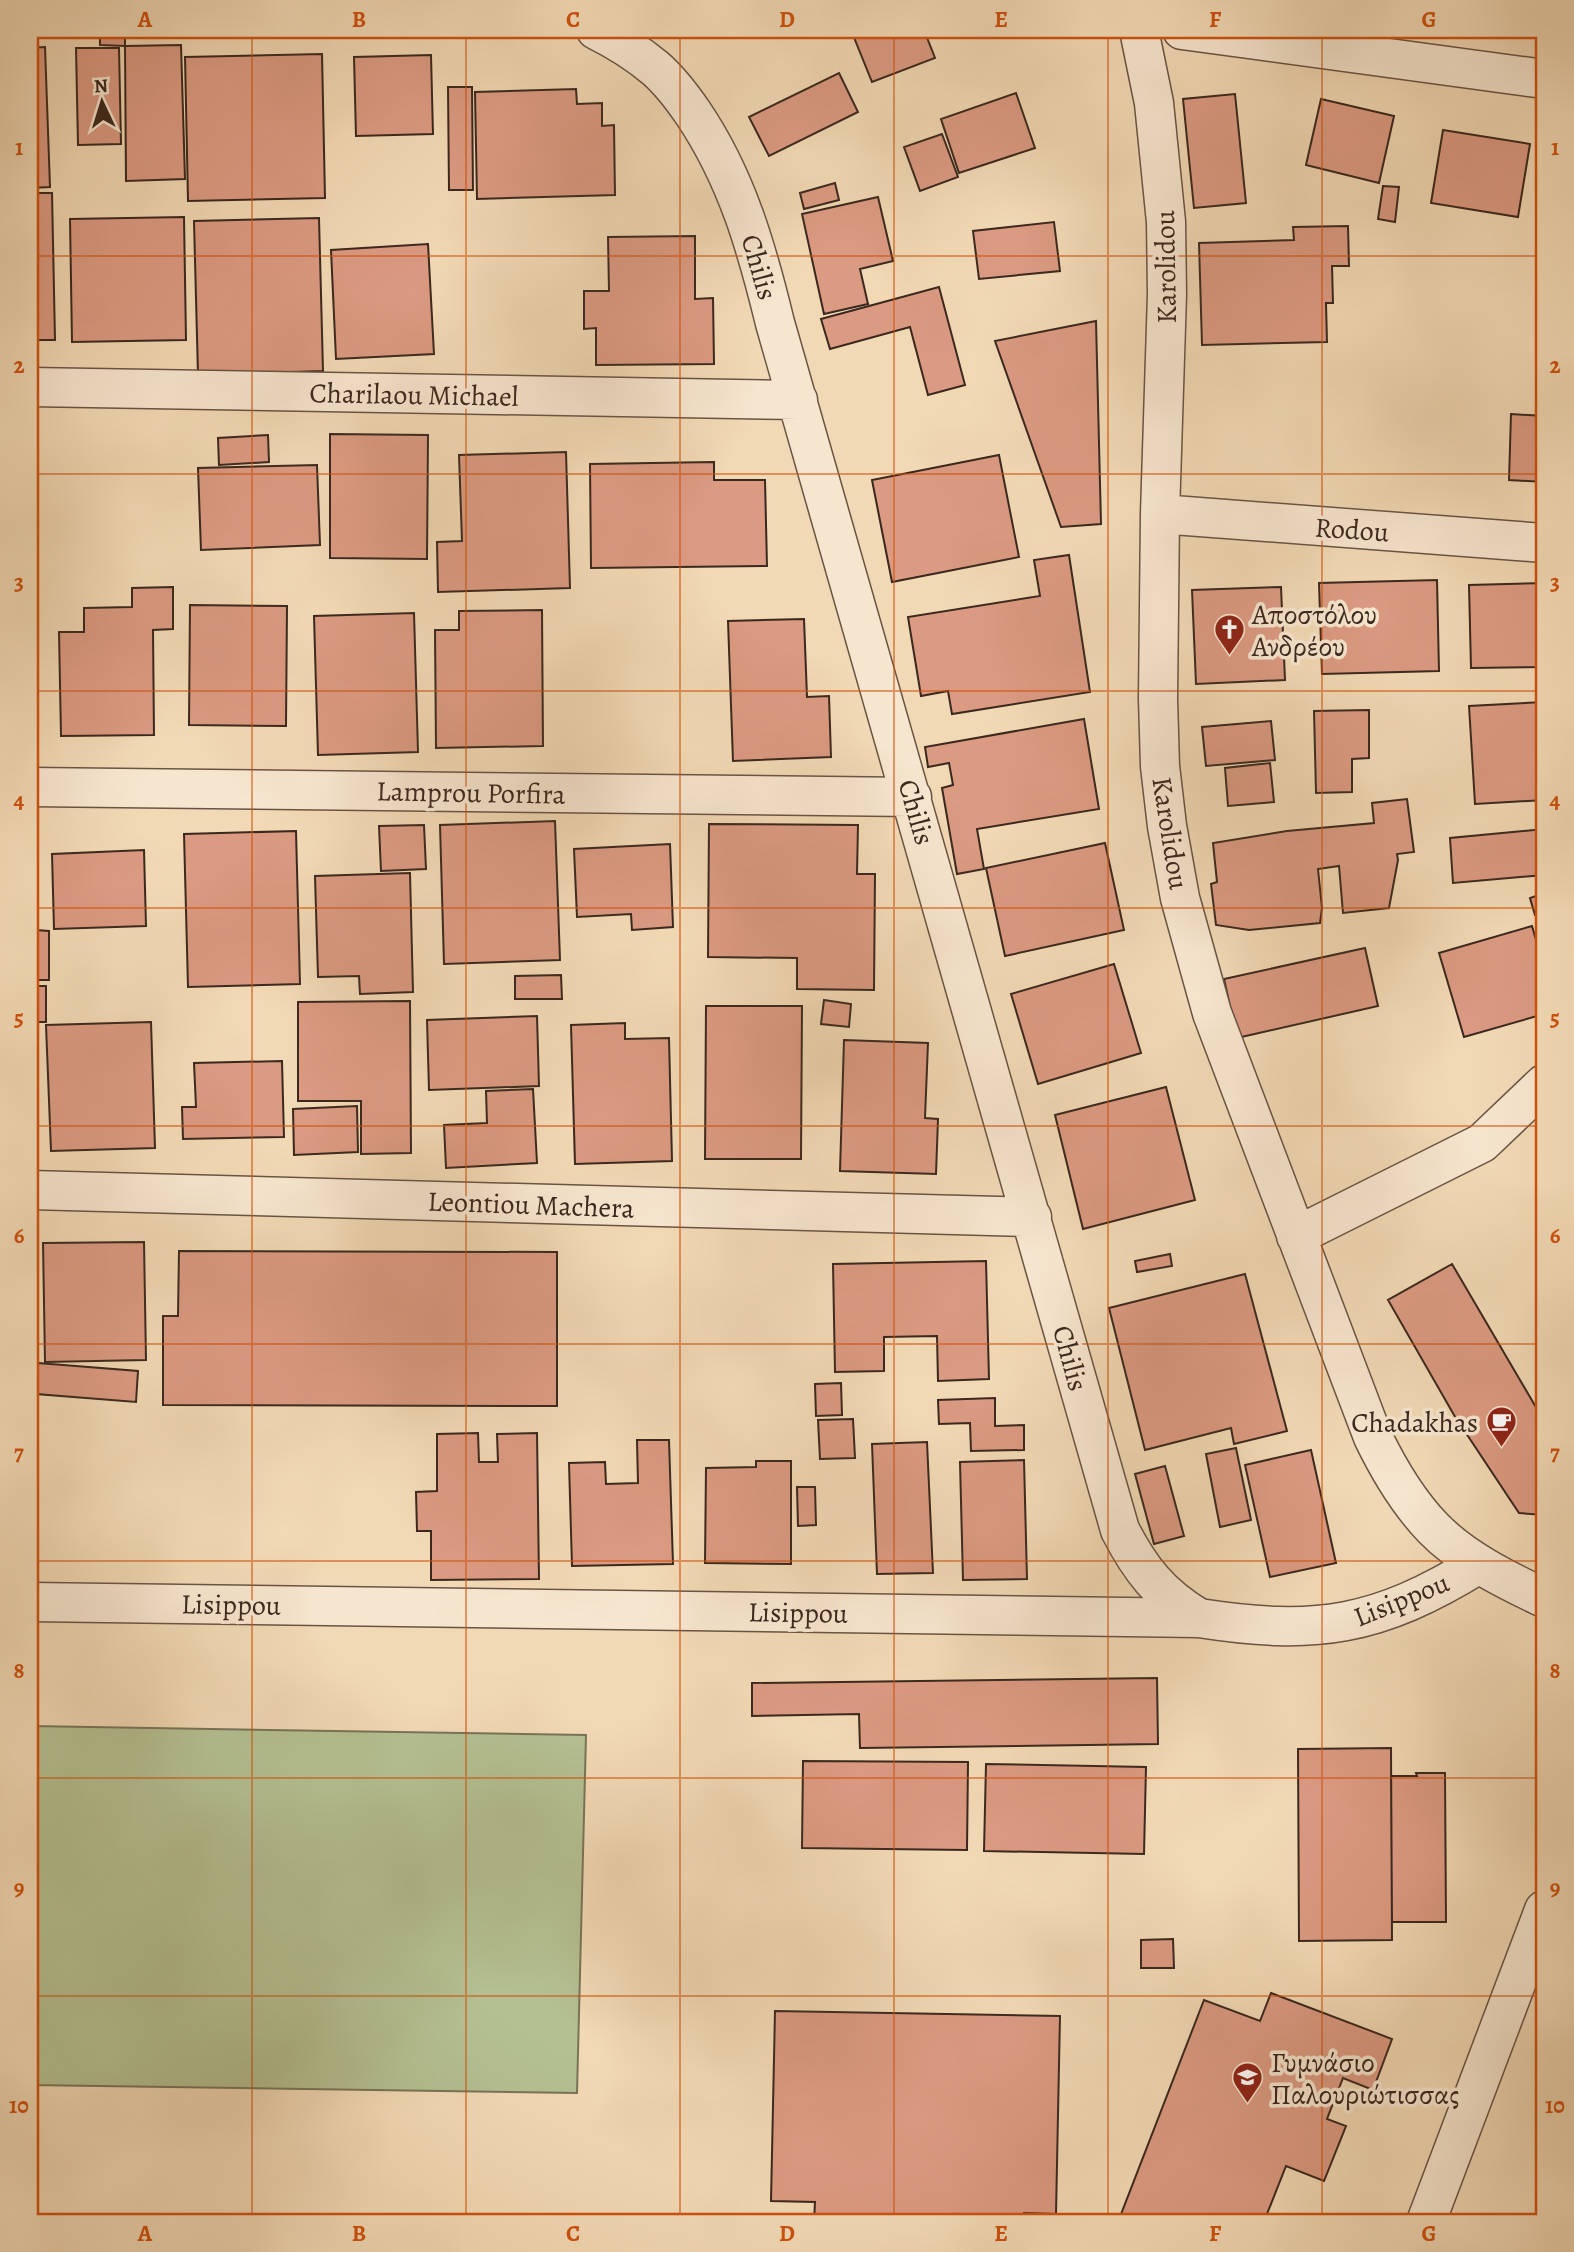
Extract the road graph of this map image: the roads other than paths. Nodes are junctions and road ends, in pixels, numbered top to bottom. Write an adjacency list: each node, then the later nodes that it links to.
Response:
1 (596, 30): 6 (street, Chilis)
2 (1139, 30): 7 (street, Karolidou)
3 (1182, 30): 4 (street)
4 (1544, 79)
5 (30, 387): 6 (street, Charilaou Michael)
6 (798, 400): 10 (street, Chilis)
7 (1160, 514): 8 (street, Rodou); 14 (street, Karolidou)
8 (1544, 543)
9 (30, 787): 10 (street, Lamprou Porfira)
10 (912, 797): 13 (street, Chilis)
11 (1544, 1084): 14 (street)
12 (30, 1190): 13 (street, Leontiou Machera)
13 (1032, 1217): 18 (street, Chilis)
14 (1296, 1236): 15 (street, Karolidou)
15 (1479, 1564): 16 (street, Lisippou); 18 (street, Lisippou)
16 (1544, 1598)
17 (30, 1602): 18 (street, Lisippou)
18 (1199, 1618)
19 (1540, 1931): 20 (street)
20 (1426, 2222)

